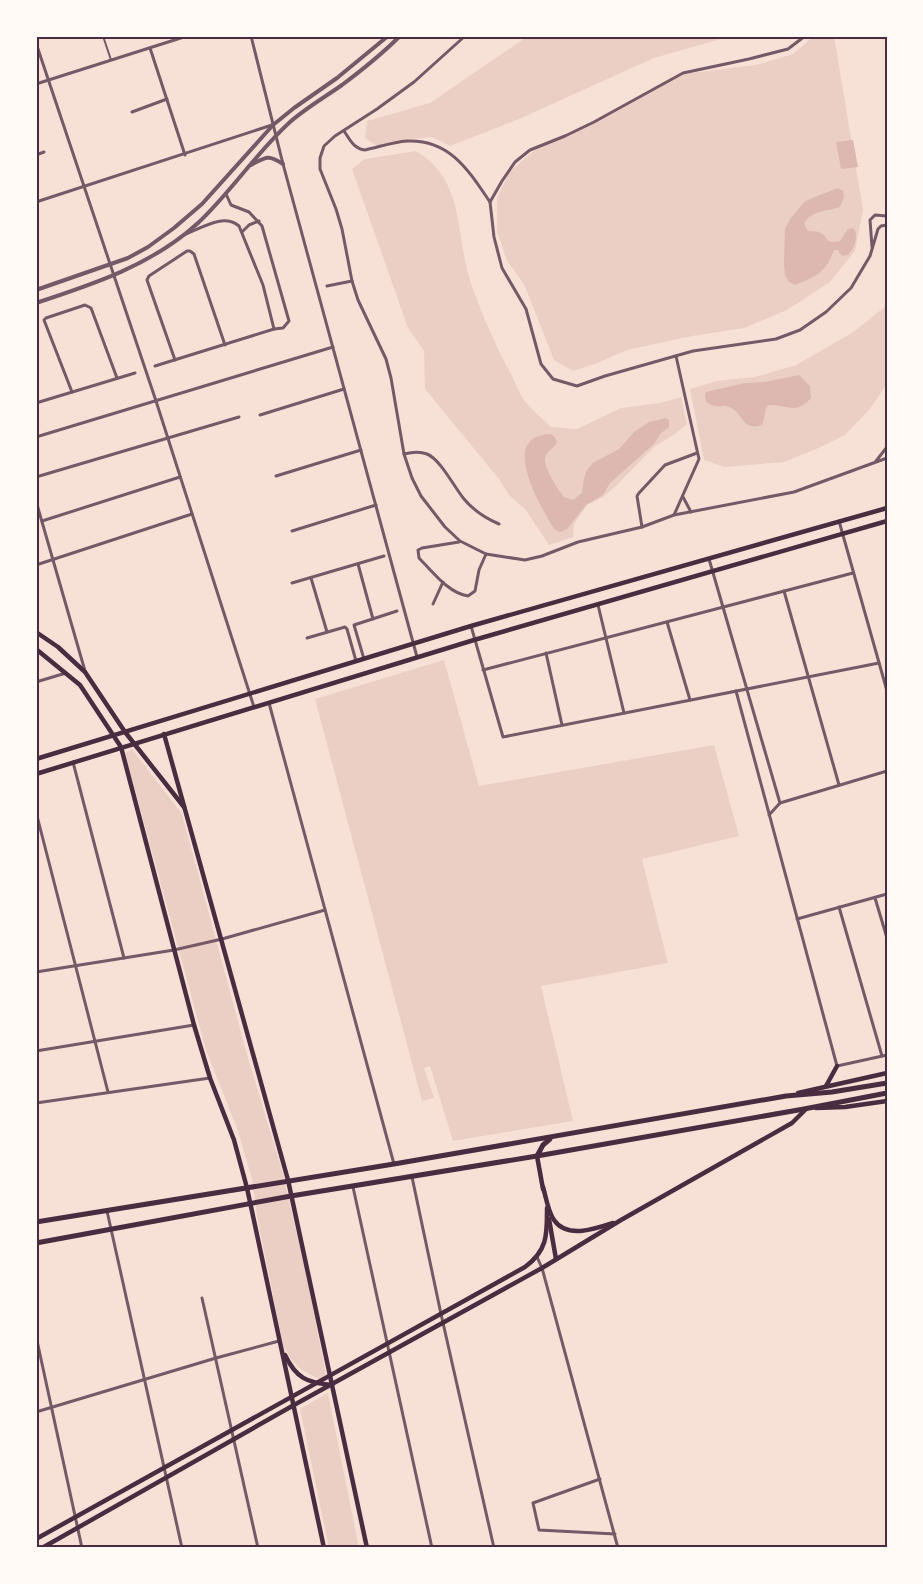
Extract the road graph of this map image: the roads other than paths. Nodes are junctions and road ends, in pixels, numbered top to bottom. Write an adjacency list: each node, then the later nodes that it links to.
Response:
1 (103, 36): 12 (lane)
2 (165, 36): 9 (street)
3 (187, 36): 9 (street)
4 (251, 36): 17 (street)
5 (388, 36): 17 (street)
6 (400, 36): 19 (street)
7 (465, 36): 18 (street)
8 (805, 36): 28 (street)
9 (167, 42): 11 (street)
10 (36, 44): 13 (street)
11 (150, 48): 12 (street); 15 (street)
12 (111, 60): 13 (street)
13 (48, 80): 14 (street); 25 (street)
14 (36, 84)
15 (167, 99): 16 (street); 22 (street)
16 (132, 112)
17 (273, 125): 19 (street); 22 (street); 35 (street)
18 (344, 131): 28 (street); 37 (street)
19 (276, 136): 23 (street); 24 (street)
20 (44, 152): 21 (street)
21 (36, 155)
22 (185, 155): 25 (street)
23 (283, 164): 24 (street); 43 (street)
24 (247, 167): 26 (street)
25 (83, 187): 27 (street); 35 (street)
26 (226, 194): 30 (street); 33 (street)
27 (36, 202)
28 (490, 202): 44 (street)
29 (887, 216): 34 (street)
30 (260, 221): 32 (street); 41 (street)
31 (887, 225): 34 (street)
32 (242, 232): 33 (street); 41 (street)
33 (183, 235): 36 (street)
34 (872, 250): 44 (street)
35 (110, 266): 36 (street); 39 (street)
36 (113, 276): 40 (street); 51 (street)
37 (352, 281): 38 (street); 60 (street)
38 (327, 286)
39 (36, 290)
40 (36, 303)
41 (274, 329): 42 (street)
42 (225, 345): 45 (street); 45 (street)
43 (333, 347): 49 (street); 51 (street)
44 (676, 356): 59 (street)
45 (175, 360): 46 (street)
46 (155, 366)
47 (135, 373): 48 (street)
48 (117, 378): 50 (street); 50 (street)
49 (344, 389): 53 (street); 58 (street)
50 (72, 392): 52 (street)
51 (156, 401): 55 (street); 56 (street)
52 (36, 403)
53 (260, 415)
54 (240, 417): 56 (street)
55 (36, 437)
56 (168, 438): 64 (street); 65 (street)
57 (887, 447): 62 (street)
58 (361, 450): 63 (street); 68 (street)
59 (697, 452): 66 (street); 77 (street)
60 (404, 454): 76 (street); 80 (street)
61 (887, 458): 62 (street)
62 (876, 462): 70 (street)
63 (276, 476)
64 (36, 477)
65 (180, 477): 71 (street); 73 (street)
66 (682, 497): 70 (street); 72 (street)
67 (36, 501): 73 (street)
68 (376, 505): 78 (street); 105 (street)
69 (887, 508): 74 (main road)
70 (691, 512): 72 (street)
71 (192, 514): 84 (street); 120 (street)
72 (674, 515): 77 (street)
73 (42, 521): 84 (street)
74 (839, 521): 79 (street); 83 (main road)
75 (887, 521): 79 (main road)
76 (499, 524)
77 (642, 526): 81 (street)
78 (292, 531)
79 (842, 534): 87 (main road); 88 (street)
80 (460, 541): 81 (street); 90 (street)
81 (486, 554): 90 (street)
82 (384, 556): 85 (street)
83 (710, 559): 87 (street); 99 (main road)
84 (53, 560): 86 (street); 113 (street)
85 (358, 564): 89 (street); 97 (street)
86 (36, 565)
87 (713, 572): 94 (main road); 95 (street)
88 (854, 573): 92 (street); 111 (street)
89 (311, 578): 91 (street); 101 (street)
90 (443, 582): 93 (street)
91 (292, 583)
92 (784, 592): 95 (street); 115 (street)
93 (433, 604)
94 (598, 604): 103 (street); 104 (main road)
95 (723, 607): 98 (street); 117 (street)
96 (397, 611): 97 (street)
97 (373, 618): 109 (street)
98 (667, 622): 103 (street); 121 (street)
99 (471, 626): 104 (street); 105 (main road)
100 (36, 632): 113 (main road)
101 (327, 632): 102 (street); 110 (street)
102 (307, 638)
103 (606, 638): 107 (street); 124 (street)
104 (474, 640): 108 (main road); 112 (street)
105 (413, 644): 108 (street); 109 (main road)
106 (36, 649): 114 (main road)
107 (546, 653): 112 (street); 125 (street)
108 (417, 657): 122 (main road)
109 (364, 659): 110 (main road)
110 (356, 662): 120 (main road)
111 (879, 663): 115 (street); 119 (street)
112 (483, 670): 125 (street)
113 (85, 672): 126 (main road)
114 (66, 673): 116 (street); 128 (main road)
115 (808, 677): 117 (street); 135 (street)
116 (36, 682)
117 (747, 689): 118 (street); 136 (street)
118 (736, 691): 121 (street); 139 (street)
119 (887, 691)
120 (250, 694): 123 (street); 126 (main road)
121 (690, 700): 124 (street)
122 (269, 703): 123 (main road); 143 (street)
123 (254, 707): 127 (main road)
124 (624, 713): 125 (street)
125 (562, 726)
126 (125, 732): 128 (main road); 129 (main road)
127 (164, 734): 129 (main road); 137 (main road)
128 (113, 736): 130 (main road); 131 (main road)
129 (134, 743): 130 (main road); 137 (main road)
130 (121, 747): 132 (main road); 147 (main road)
131 (36, 759)
132 (73, 762): 134 (main road); 148 (street)
133 (887, 771): 135 (street)
134 (36, 774)
135 (839, 785): 136 (street)
136 (780, 803): 139 (street)
137 (186, 810): 146 (main road)
138 (36, 812): 149 (street)
139 (769, 815): 144 (street)
140 (887, 894): 141 (street)
141 (875, 898): 142 (street); 145 (street)
142 (839, 907): 144 (street); 155 (street)
143 (325, 910): 146 (street); 169 (street)
144 (797, 919): 156 (street)
145 (887, 938)
146 (222, 939): 147 (street); 171 (main road)
147 (174, 950): 148 (street); 151 (main road)
148 (124, 958): 149 (street)
149 (77, 966): 150 (street); 152 (street)
150 (36, 972)
151 (194, 1025): 152 (street); 158 (main road)
152 (95, 1041): 153 (street); 161 (street)
153 (36, 1051)
154 (887, 1055): 155 (street)
155 (882, 1056): 156 (street)
156 (837, 1066): 160 (main road)
157 (887, 1073): 160 (main road)
158 (210, 1078): 161 (street); 174 (main road)
159 (887, 1083): 163 (main road)
160 (826, 1086): 163 (main road)
161 (108, 1092): 165 (street)
162 (887, 1093): 166 (main road)
163 (786, 1096): 167 (main road)
164 (887, 1101): 166 (main road)
165 (36, 1103)
166 (804, 1109): 168 (main road); 179 (main road)
167 (552, 1137): 168 (main road); 169 (main road)
168 (537, 1156): 170 (main road); 173 (main road)
169 (394, 1164): 171 (main road)
170 (412, 1177): 172 (main road); 187 (street)
171 (288, 1180): 174 (main road); 175 (main road)
172 (353, 1187): 175 (main road); 191 (street)
173 (543, 1187): 177 (main road); 179 (main road)
174 (247, 1188): 176 (main road); 178 (main road)
175 (291, 1196): 176 (main road); 195 (main road)
176 (250, 1204): 181 (main road); 190 (main road)
177 (547, 1208): 183 (main road); 184 (main road)
178 (107, 1211): 180 (main road); 181 (street)
179 (621, 1220): 184 (main road)
180 (36, 1222)
181 (111, 1229): 182 (main road); 196 (street)
182 (36, 1243)
183 (537, 1257): 185 (street); 187 (main road)
184 (556, 1259): 185 (main road)
185 (542, 1268): 188 (main road); 207 (street)
186 (202, 1298): 194 (street)
187 (441, 1314): 188 (street); 191 (main road)
188 (444, 1323): 193 (main road); 219 (street)
189 (36, 1336): 201 (street)
190 (279, 1341): 192 (main road); 194 (street)
191 (387, 1344): 193 (street); 195 (main road)
192 (281, 1347): 197 (main road); 199 (main road)
193 (389, 1353): 198 (main road); 218 (street)
194 (216, 1358): 196 (street); 203 (street)
195 (330, 1375): 197 (main road); 198 (main road)
196 (144, 1380): 201 (street); 205 (street)
197 (316, 1384): 198 (main road); 199 (main road)
198 (332, 1385): 200 (main road); 217 (main road)
199 (292, 1397): 200 (main road); 203 (main road)
200 (294, 1406): 204 (main road); 216 (main road)
201 (51, 1408): 202 (street); 208 (street)
202 (36, 1412)
203 (232, 1430): 204 (street); 205 (main road)
204 (234, 1440): 206 (main road); 215 (street)
205 (163, 1468): 206 (street); 208 (main road)
206 (166, 1478): 209 (main road); 214 (street)
207 (600, 1480): 210 (street); 210 (street)
208 (75, 1517): 209 (street); 211 (main road)
209 (77, 1528): 212 (main road); 213 (street)
210 (615, 1534): 220 (street)
211 (36, 1539)
212 (42, 1548)
213 (82, 1548)
214 (182, 1548)
215 (258, 1548)
216 (324, 1548)
217 (367, 1548)
218 (432, 1548)
219 (494, 1548)
220 (618, 1548)

